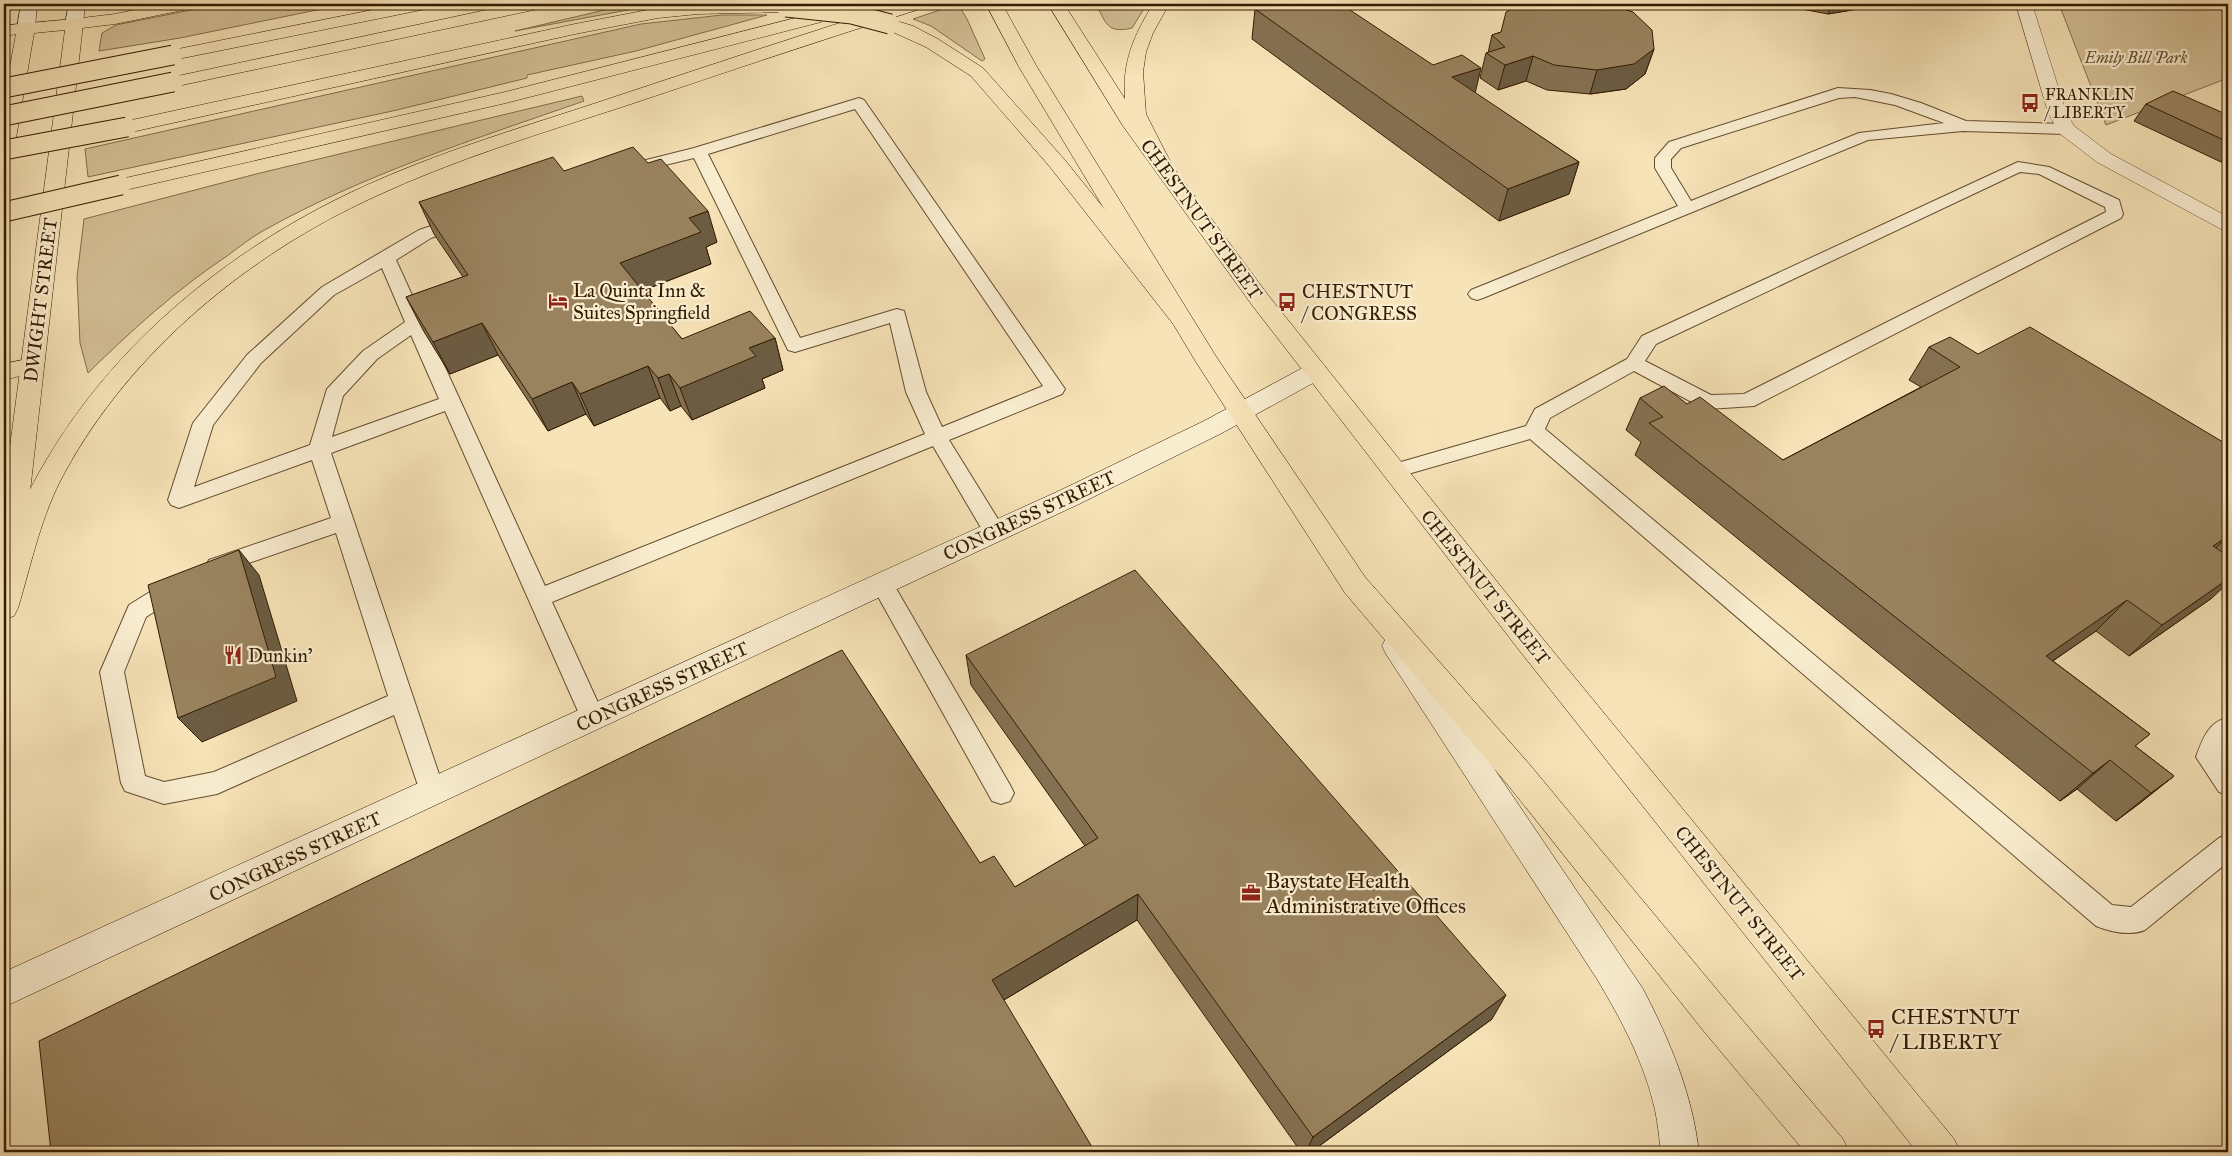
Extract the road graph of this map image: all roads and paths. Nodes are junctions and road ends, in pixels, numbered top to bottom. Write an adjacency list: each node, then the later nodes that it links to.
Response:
1 (29, 4): 12 (main road)
2 (188, 4): 11 (main road)
3 (426, 4): 14 (main road, bridge)
4 (538, 4): 15 (main road, bridge)
5 (869, 4): 23 (main road, bridge)
6 (917, 4): 46 (main road)
7 (994, 4): 28 (main road)
8 (1056, 4): 20 (main road, CHESTNUT STREET)
9 (1161, 4): 20 (main road)
10 (2024, 4): 17 (main road)
11 (76, 14): 12 (main road); 31 (main road, DWIGHT STREET)
12 (26, 28): 13 (main road); 18 (main road)
13 (4, 30)
14 (4, 88)
15 (4, 116)
16 (1963, 126): 17 (lane); 22 (lane); 22 (lane)
17 (2066, 130): 25 (main road)
18 (4, 150): 28 (main road, bridge)
19 (699, 152): 21 (lane); 37 (lane); 37 (lane)
20 (1162, 165): 32 (main road, CHESTNUT STREET)
21 (616, 172)
22 (1688, 208): 27 (lane)
23 (4, 212)
24 (479, 215): 26 (lane)
25 (2228, 225)
26 (386, 258): 29 (lane); 38 (lane)
27 (1477, 294)
28 (1182, 320): 35 (main road)
29 (415, 324): 34 (lane); 38 (lane)
30 (1634, 363): 30 (lane); 36 (lane)
31 (32, 366): 33 (main road); 44 (main road, DWIGHT STREET)
32 (1316, 371): 35 (main road, CONGRESS STREET); 39 (main road, CHESTNUT STREET)
33 (4, 372)
34 (450, 402): 38 (lane); 45 (lane)
35 (1241, 412): 41 (main road, CONGRESS STREET); 43 (main road)
36 (1534, 431): 39 (lane); 53 (lane)
37 (937, 437): 41 (lane); 45 (lane)
38 (319, 449): 40 (lane)
39 (1394, 471): 57 (main road, CHESTNUT STREET)
40 (343, 522): 47 (lane); 47 (lane)
41 (995, 532): 42 (main road, CONGRESS STREET)
42 (882, 584): 48 (main road, CONGRESS STREET); 52 (lane)
43 (1355, 585): 55 (main road); 56 (main road)
44 (4, 596)
45 (538, 598): 48 (lane)
46 (4, 608)
47 (402, 701): 51 (lane)
48 (592, 718): 51 (main road, CONGRESS STREET)
49 (2228, 727): 50 (lane)
50 (2228, 784)
51 (432, 792): 54 (main road, CONGRESS STREET)
52 (1001, 793)
53 (2228, 846)
54 (4, 990)
55 (1680, 1152)
56 (1830, 1152)
57 (1942, 1152)

